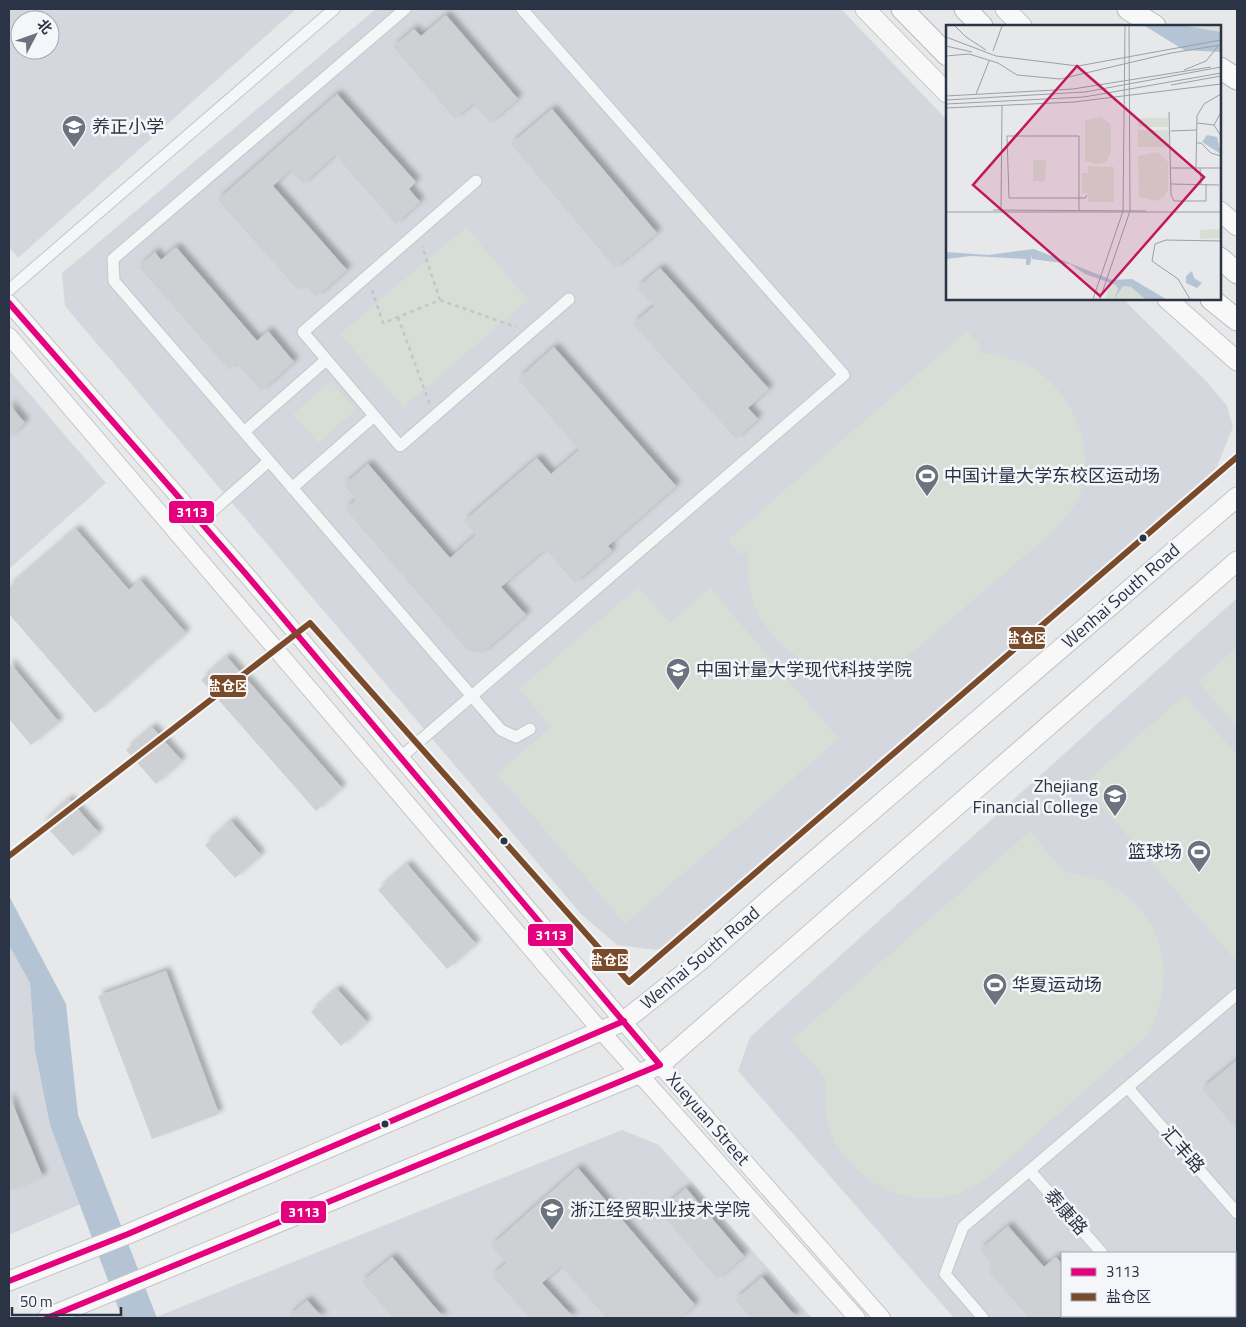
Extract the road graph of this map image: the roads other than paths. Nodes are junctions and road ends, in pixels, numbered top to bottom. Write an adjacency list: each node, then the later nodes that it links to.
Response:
1 (334, 9): 21 (street)
2 (405, 9): 31 (street)
3 (522, 9): 37 (street)
4 (865, 9): 15 (main road)
5 (902, 9): 12 (highway)
6 (965, 9): 9 (highway)
7 (1005, 9): 10 (main road)
8 (1128, 9): 11 (highway)
9 (981, 25)
10 (1021, 25)
11 (1154, 25)
12 (946, 54)
13 (1221, 69): 14 (highway)
14 (1237, 78)
15 (946, 92)
16 (476, 181): 28 (street)
17 (1221, 212): 18 (main road)
18 (1237, 226)
19 (1221, 259): 20 (highway)
20 (1237, 273)
21 (9, 290)
22 (569, 299): 30 (street)
23 (1168, 300): 29 (main road)
24 (1212, 300): 26 (highway)
25 (9, 303): 35 (main road, Xueyuan Street)
26 (1237, 320)
27 (9, 336): 42 (main road)
28 (326, 360): 30 (street); 31 (street)
29 (1237, 361)
30 (374, 416): 33 (street)
31 (244, 432): 32 (street)
32 (269, 461): 33 (street); 35 (street)
33 (292, 488): 37 (street)
34 (1237, 497): 41 (main road, Wenhai South Road)
35 (200, 522): 39 (main road, Xueyuan Street)
36 (1237, 561): 43 (main road)
37 (472, 696): 38 (street); 39 (street)
38 (530, 729)
39 (401, 757): 41 (main road, Xueyuan Street)
40 (1237, 994): 45 (street)
41 (624, 1021): 42 (main road, Wenhai South Road); 43 (main road, Xueyuan Street)
42 (601, 1031): 44 (main road); 49 (main road, Wenhai South Road)
43 (660, 1064): 44 (main road); 52 (main road, Xueyuan Street)
44 (639, 1073): 50 (main road); 51 (main road)
45 (1128, 1088): 46 (street); 47 (street, 汇丰路)
46 (1030, 1171): 48 (street, 泰康路); 53 (street)
47 (1237, 1213)
48 (1101, 1252)
49 (9, 1281)
50 (47, 1318)
51 (857, 1318)
52 (882, 1318)
53 (983, 1318)

